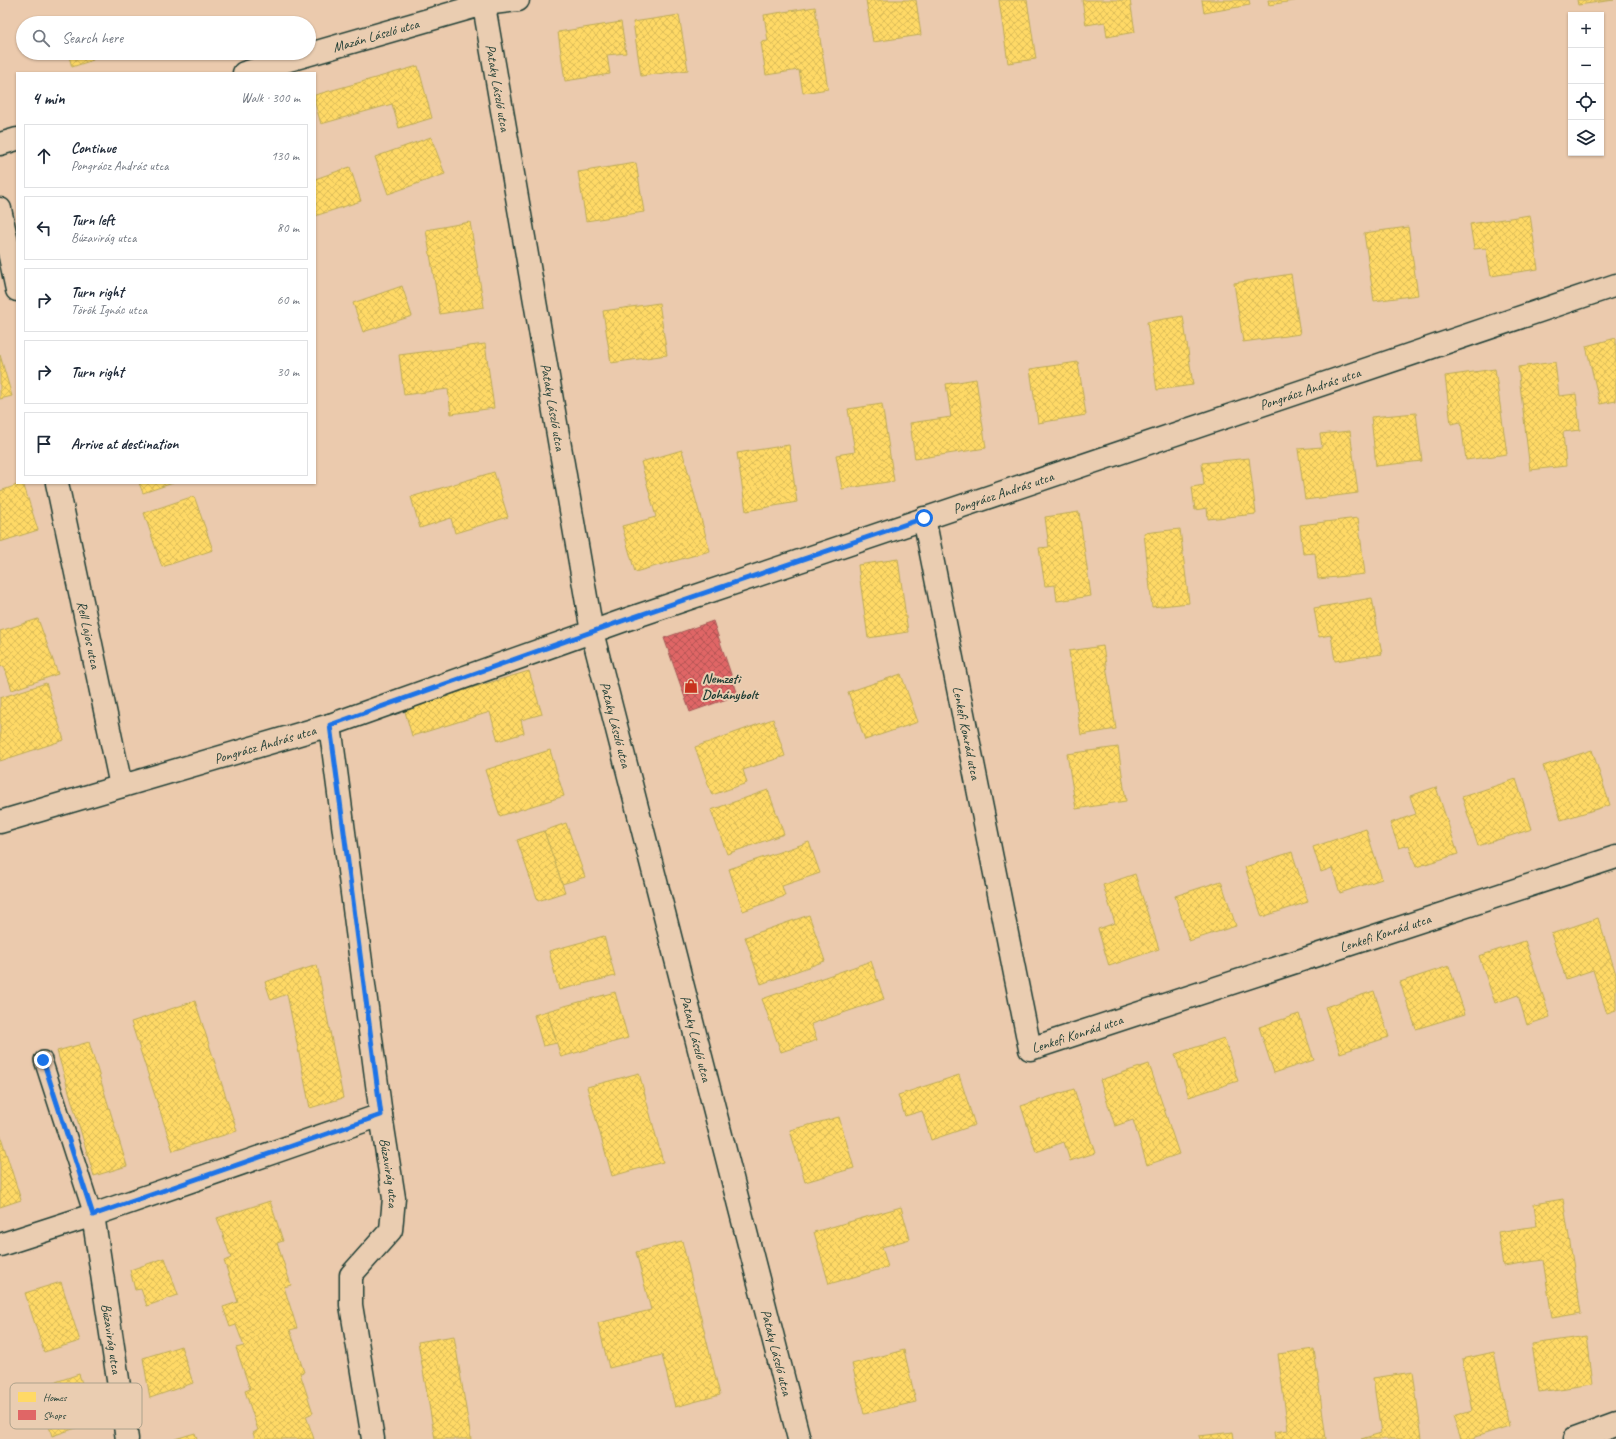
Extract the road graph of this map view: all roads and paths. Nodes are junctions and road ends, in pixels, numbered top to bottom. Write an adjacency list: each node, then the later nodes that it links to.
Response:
1 (518, 0): 2 (street, Mazán László utca)
2 (483, 2): 3 (street, Mazán László utca); 13 (street, Pataky László utca)
3 (316, 52)
4 (288, 60): 5 (street, Mazán László utca)
5 (247, 72)
6 (16, 139): 7 (street)
7 (0, 144)
8 (0, 209): 9 (street)
9 (16, 285)
10 (1616, 285): 12 (street, Pongrácz András utca)
11 (57, 484): 15 (street, Rell Lajos utca)
12 (924, 518): 13 (street, Pongrácz András utca); 17 (street, Lenkefi Konrád utca)
13 (592, 632): 14 (street, Pongrácz András utca); 27 (street, Pataky László utca)
14 (330, 725): 15 (street, Pongrácz András utca); 19 (street, Búzavirág utca)
15 (121, 786): 16 (street, Pongrácz András utca)
16 (0, 822)
17 (1616, 858)
18 (43, 1060): 20 (lane)
19 (381, 1115): 20 (street); 26 (street, Búzavirág utca)
20 (93, 1215): 21 (street); 22 (street, Búzavirág utca)
21 (0, 1245)
22 (118, 1383)
23 (1616, 1424): 28 (street)
24 (125, 1429): 25 (street, Búzavirág utca)
25 (127, 1439)
26 (373, 1439)
27 (799, 1439)
28 (1575, 1439)

